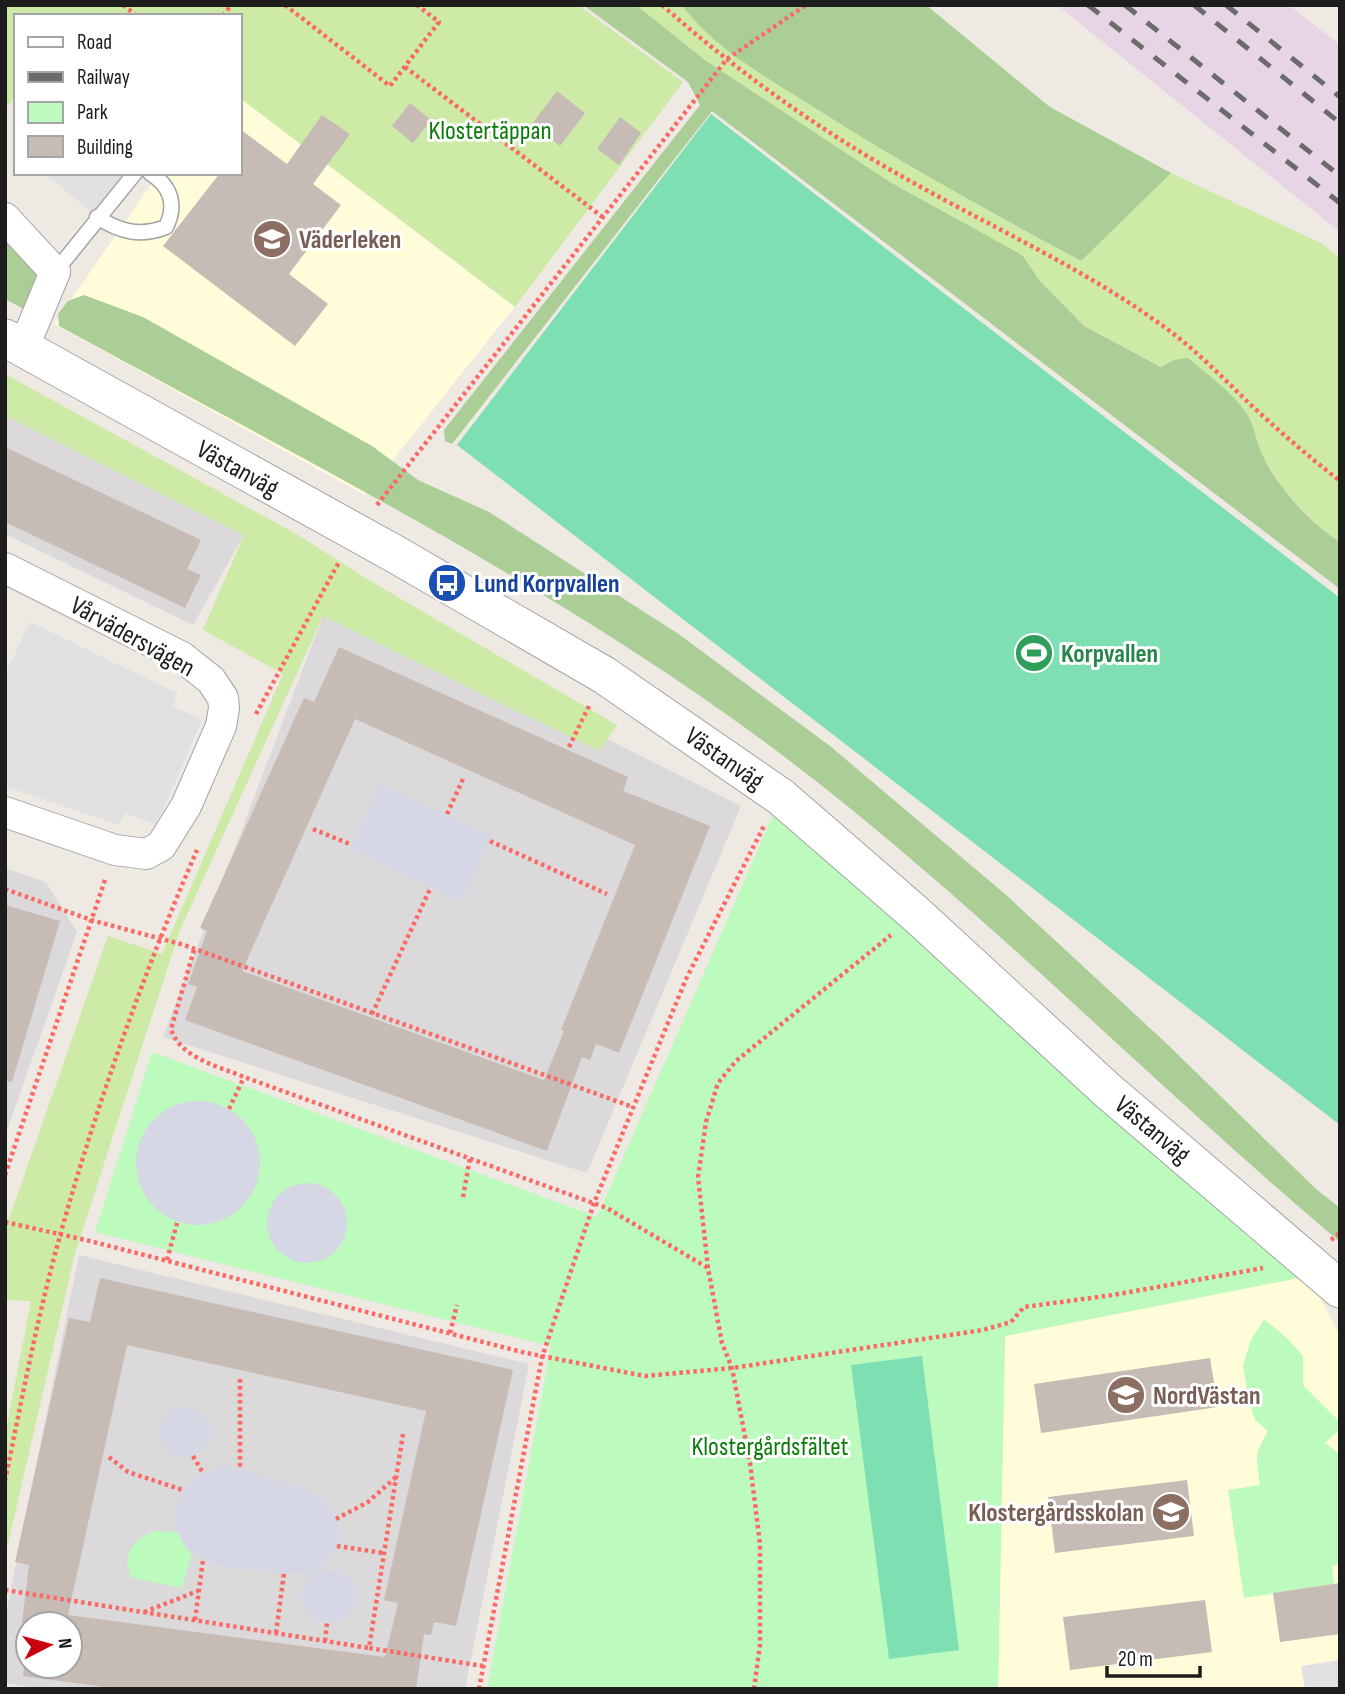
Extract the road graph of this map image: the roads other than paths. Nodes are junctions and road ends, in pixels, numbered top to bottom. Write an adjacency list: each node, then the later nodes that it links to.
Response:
1 (133, 175): 3 (lane)
2 (152, 175): 3 (lane)
3 (97, 217): 5 (lane)
4 (5, 218): 5 (street)
5 (55, 272): 6 (street, Västanväg)
6 (14, 344): 9 (street, Västanväg)
7 (5, 568): 8 (street, Vårvädersvägen)
8 (5, 812)
9 (1340, 1289)

